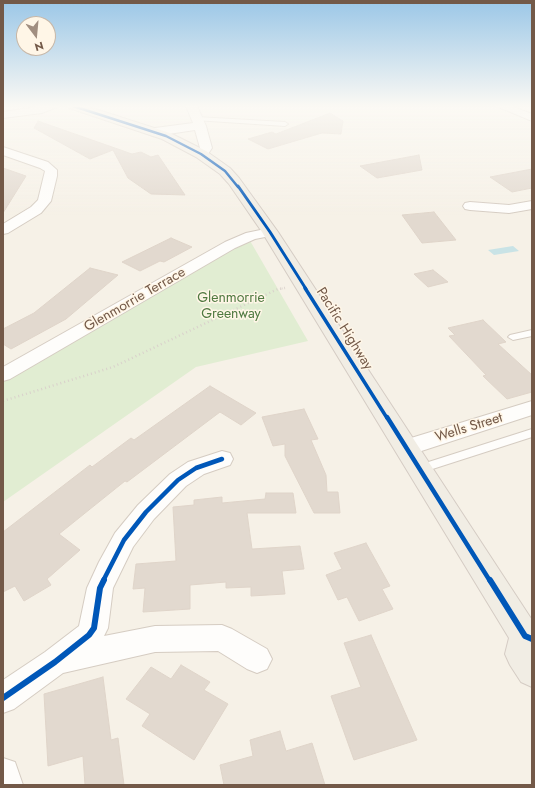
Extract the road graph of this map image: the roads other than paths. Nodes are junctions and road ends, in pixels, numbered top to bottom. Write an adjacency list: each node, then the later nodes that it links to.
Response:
1 (178, 143): 4 (main road, Pacific Highway)
2 (205, 143): 4 (street)
3 (3, 151): 7 (street)
4 (201, 154): 8 (main road, Pacific Highway)
5 (532, 205): 6 (street)
6 (470, 206)
7 (3, 230)
8 (270, 232): 11 (street, Glenmorrie Terrace); 14 (main road, Pacific Highway)
9 (532, 332): 10 (lane)
10 (513, 337)
11 (3, 375)
12 (532, 408): 14 (street, Wells Street)
13 (532, 433): 16 (lane)
14 (406, 448): 16 (main road, Pacific Highway)
15 (222, 459): 19 (street)
16 (420, 469): 17 (main road, Pacific Highway)
17 (529, 638): 20 (main road, Pacific Highway)
18 (257, 659): 19 (street)
19 (55, 662): 21 (street); 22 (street)
20 (532, 671)
21 (3, 684)
22 (3, 698)
23 (3, 774): 24 (street)
24 (6, 785)

